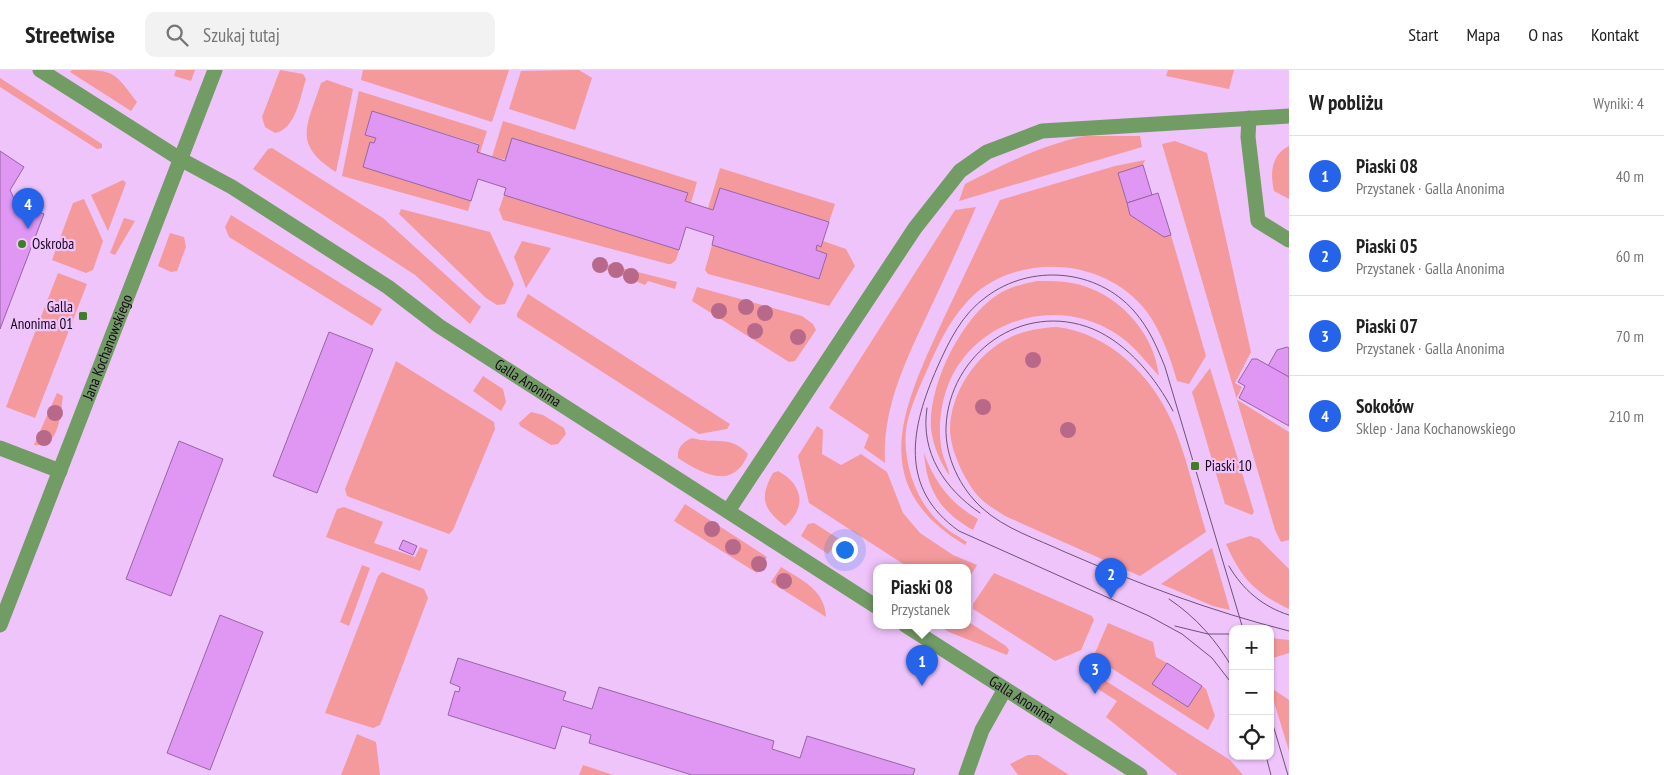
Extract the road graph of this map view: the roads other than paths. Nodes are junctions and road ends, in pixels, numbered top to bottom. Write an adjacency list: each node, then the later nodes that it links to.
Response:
1 (40, 70): 5 (street, Galla Anonima)
2 (215, 70): 5 (street, Jana Kochanowskiego)
3 (1289, 116): 4 (street)
4 (1249, 118): 6 (street); 9 (street)
5 (180, 159): 8 (street, Jana Kochanowskiego); 9 (street, Galla Anonima)
6 (1289, 240)
7 (0, 448): 8 (street)
8 (60, 471): 11 (street, Jana Kochanowskiego)
9 (728, 512): 10 (street, Galla Anonima)
10 (873, 604)
11 (1, 622)
12 (911, 629): 13 (street, Galla Anonima)
13 (1005, 689): 14 (street); 15 (street, Galla Anonima)
14 (966, 775)
15 (1140, 775)

